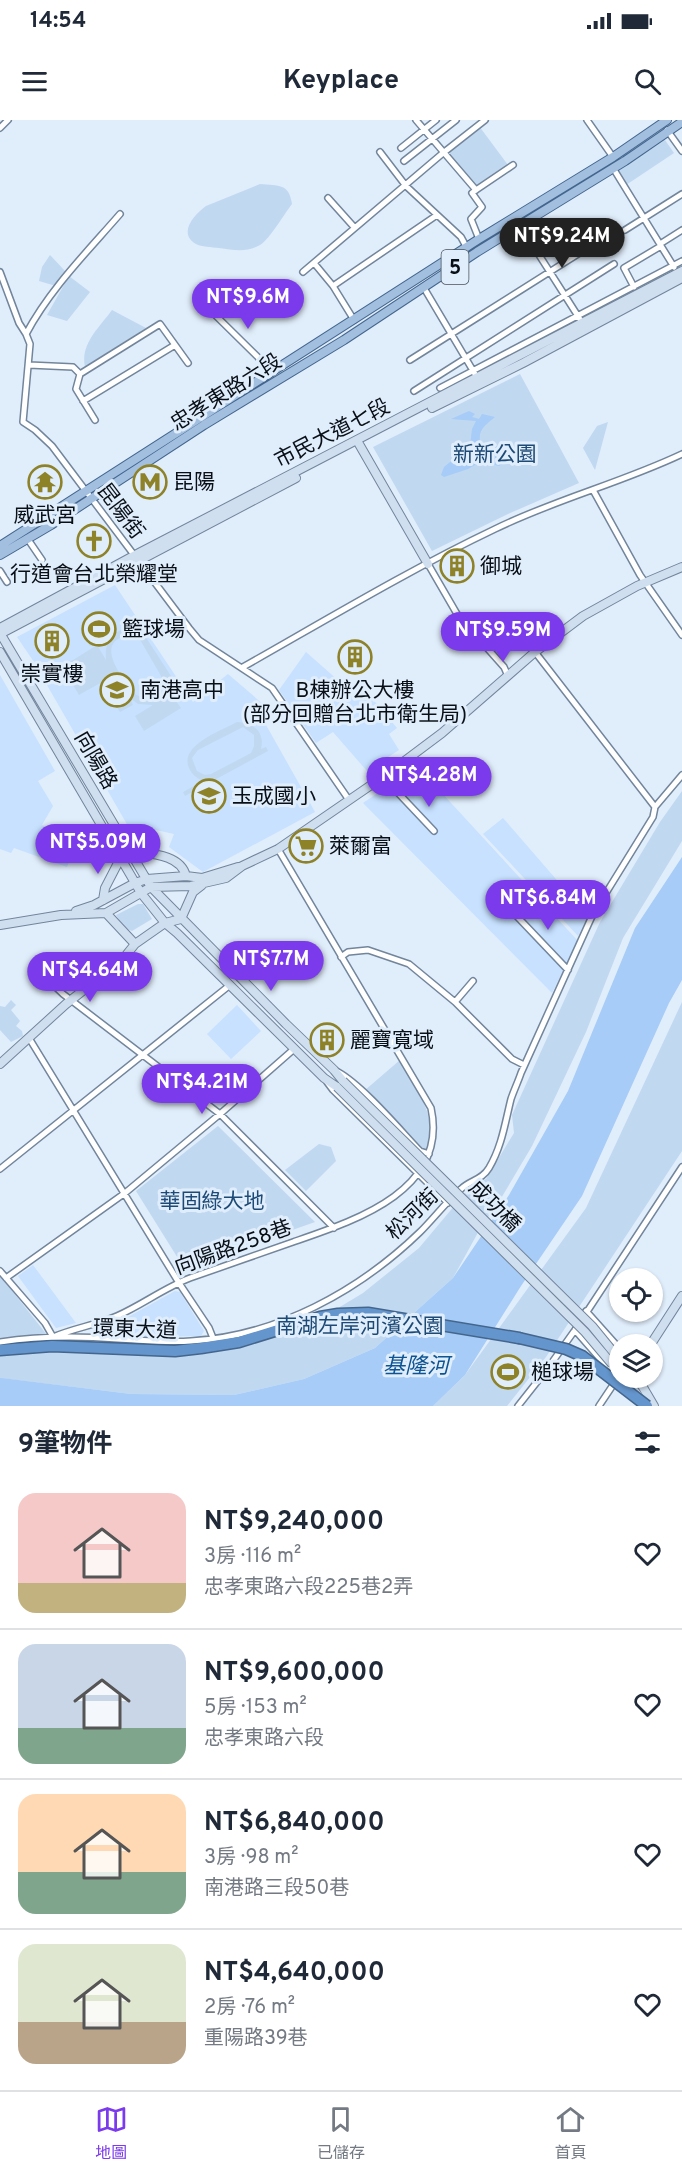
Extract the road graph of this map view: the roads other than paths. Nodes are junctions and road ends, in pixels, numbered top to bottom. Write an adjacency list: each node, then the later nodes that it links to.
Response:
1 (8, 120): 9 (street)
2 (416, 120): 10 (street)
3 (436, 120): 10 (street)
4 (456, 120): 12 (street)
5 (485, 120): 16 (street)
6 (587, 120): 17 (street)
7 (665, 122): 11 (street); 17 (main road, 忠孝東路六段 / 5)
8 (682, 122): 11 (main road, 忠孝東路六段 / 5)
9 (0, 128)
10 (424, 130): 12 (street); 13 (street)
11 (669, 132): 14 (street); 20 (main road, 忠孝東路六段 / 5)
12 (432, 139): 16 (street); 18 (street)
13 (401, 148)
14 (682, 151)
15 (380, 152): 21 (street)
16 (443, 153): 21 (street); 22 (street)
17 (613, 157): 32 (main road, 忠孝東路六段 / 5)
18 (404, 161)
19 (513, 165): 22 (street)
20 (613, 168): 27 (street); 28 (main road, 忠孝東路六段 / 5)
21 (406, 186): 26 (street); 29 (street)
22 (476, 190): 32 (street)
23 (682, 194): 27 (street)
24 (328, 198): 29 (street)
25 (120, 214): 51 (street)
26 (437, 215): 35 (street); 43 (street)
27 (645, 219): 30 (street); 34 (street)
28 (520, 225): 35 (main road, 忠孝東路六段 / 5); 41 (street)
29 (354, 227): 37 (street)
30 (625, 230)
31 (682, 230): 34 (street)
32 (479, 239): 35 (main road, 忠孝東路六段 / 5)
33 (597, 242): 41 (street)
34 (660, 245): 42 (street); 44 (street)
35 (469, 252): 45 (main road, 忠孝東路六段 / 5); 49 (main road, 忠孝東路六段 / 5)
36 (682, 261): 42 (street)
37 (314, 263): 40 (street); 43 (street)
38 (614, 264): 46 (street)
39 (0, 272): 51 (street, 昆陽街)
40 (303, 272)
41 (550, 272): 46 (street); 52 (street)
42 (679, 272): 44 (street); 50 (main road, 市民大道七段); 60 (main road, 市民大道七段)
43 (333, 286): 49 (street)
44 (634, 286): 48 (street)
45 (424, 288): 52 (street); 68 (main road, 忠孝東路六段 / 5)
46 (564, 295): 48 (street); 54 (street)
47 (206, 304): 58 (street)
48 (578, 315): 50 (street); 60 (street)
49 (354, 320): 58 (main road, 忠孝東路六段 / 5)
50 (583, 324): 60 (main road, 市民大道七段)
51 (26, 334): 57 (street, 昆陽街)
52 (452, 335): 54 (street); 55 (street)
53 (175, 345): 56 (street); 59 (street); 63 (street)
54 (466, 358): 60 (street); 62 (street)
55 (410, 360)
56 (188, 363)
57 (29, 364): 59 (street); 68 (street, 昆陽街)
58 (273, 372): 68 (main road, 忠孝東路六段 / 5)
59 (80, 374): 63 (street)
60 (477, 378): 61 (street); 65 (main road, 市民大道七段); 72 (main road, 市民大道七段)
61 (441, 388)
62 (414, 391)
63 (83, 401): 64 (street)
64 (95, 420)
65 (359, 444): 72 (main road, 市民大道七段); 74 (main road)
66 (682, 454): 67 (street)
67 (592, 490): 74 (street); 78 (street)
68 (88, 495): 69 (main road, 忠孝東路六段 / 5); 70 (main road, 忠孝東路六段 / 5); 72 (street, 昆陽街)
69 (27, 538): 71 (main road, 忠孝東路六段 / 5); 73 (street)
70 (0, 546)
71 (0, 555)
72 (136, 559): 79 (main road, 市民大道七段); 80 (main road, 市民大道七段); 84 (street, 昆陽街)
73 (42, 560)
74 (428, 564): 84 (street); 85 (street)
75 (682, 567): 78 (main road)
76 (0, 571): 77 (street)
77 (7, 582)
78 (645, 582): 81 (street); 83 (main road)
79 (0, 628)
80 (0, 634): 92 (main road, 向陽路)
81 (682, 636)
82 (0, 652): 93 (main road, 向陽路)
83 (535, 652): 85 (main road); 89 (street)
84 (243, 667): 88 (street, 昆陽街)
85 (508, 676): 87 (main road)
86 (682, 775): 89 (street, 松河街)
87 (382, 777): 88 (main road); 90 (street)
88 (349, 800): 91 (main road)
89 (655, 807): 110 (street, 松河街)
90 (434, 831)
91 (278, 849): 94 (main road); 109 (street)
92 (129, 851): 95 (main road); 96 (main road, 向陽路)
93 (120, 859): 97 (main road, 向陽路); 101 (main road)
94 (242, 866): 95 (main road); 98 (main road)
95 (186, 876): 96 (main road)
96 (147, 879): 97 (main road); 99 (main road, 向陽路)
97 (135, 883): 100 (main road, 向陽路); 101 (main road)
98 (204, 884): 99 (main road); 105 (main road)
99 (151, 887): 100 (main road); 105 (main road, 向陽路)
100 (141, 893): 103 (main road); 106 (main road, 向陽路)
101 (103, 900): 104 (main road)
102 (510, 909): 110 (street)
103 (106, 913): 104 (main road); 108 (main road)
104 (61, 915): 107 (main road)
105 (181, 918): 106 (main road); 121 (main road, 向陽路)
106 (165, 923): 108 (main road); 113 (main road, 向陽路)
107 (0, 925)
108 (135, 944): 114 (main road)
109 (341, 957): 115 (street); 126 (street)
110 (568, 970): 120 (street, 松河街)
111 (40, 972): 114 (street)
112 (473, 981): 115 (street)
113 (230, 985): 117 (main road, 向陽路); 118 (street)
114 (72, 1000): 116 (main road); 118 (street)
115 (455, 1002): 120 (street)
116 (29, 1038): 119 (main road); 124 (street)
117 (294, 1049): 122 (main road, 向陽路); 125 (street)
118 (142, 1055): 124 (street); 125 (street)
119 (0, 1064)
120 (524, 1065): 131 (street, 松河街)
121 (334, 1070): 123 (main road, 向陽路); 126 (street)
122 (324, 1078): 123 (main road, 向陽路); 129 (street)
123 (340, 1084): 145 (main road, 成功橋, bridge)
124 (74, 1110): 128 (street); 130 (street)
125 (220, 1114): 130 (street); 132 (street)
126 (429, 1154): 129 (street, 向陽路258巷)
127 (682, 1167): 137 (street)
128 (0, 1169)
129 (417, 1174): 131 (street); 132 (street, 向陽路258巷)
130 (125, 1193): 134 (street); 135 (street)
131 (447, 1203): 142 (street, 松河街)
132 (334, 1228): 135 (street, 向陽路258巷)
133 (0, 1271): 134 (street)
134 (6, 1278): 140 (street)
135 (179, 1283): 140 (street, 向陽路258巷); 142 (street)
136 (682, 1296): 139 (main road)
137 (586, 1311): 138 (street); 141 (street)
138 (575, 1330): 146 (street); 150 (street)
139 (657, 1334)
140 (52, 1337): 142 (street, 松河街); 143 (street, 松河街)
141 (609, 1337)
142 (213, 1338)
143 (0, 1342)
144 (0, 1350): 152 (highway, 環東大道, bridge)
145 (609, 1354)
146 (609, 1369)
147 (610, 1388): 151 (street)
148 (633, 1388): 152 (main road, 成功橋)
149 (644, 1388): 153 (main road)
150 (518, 1406)
151 (599, 1406)
152 (646, 1406)
153 (654, 1406)

